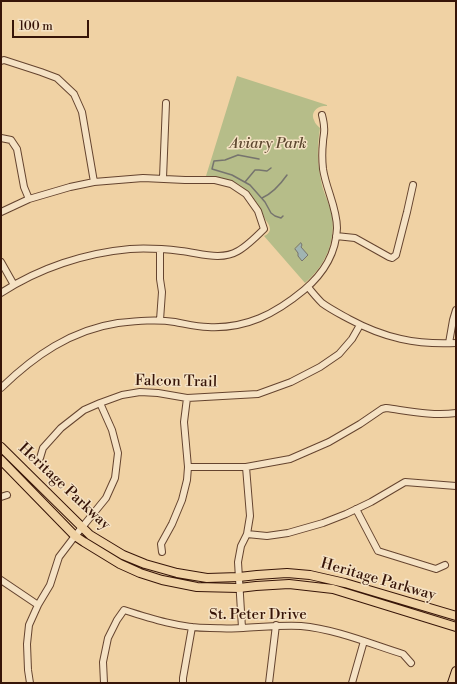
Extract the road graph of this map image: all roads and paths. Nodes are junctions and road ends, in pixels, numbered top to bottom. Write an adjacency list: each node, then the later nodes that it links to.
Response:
1 (2, 60): 6 (street)
2 (166, 103): 5 (street)
3 (322, 115): 10 (street)
4 (1, 138): 8 (street)
5 (163, 178): 6 (street); 11 (street)
6 (94, 182): 8 (street)
7 (413, 185): 10 (street)
8 (29, 199): 9 (street)
9 (1, 212)
10 (336, 236): 14 (street)
11 (160, 249): 13 (street); 17 (street)
12 (1, 262): 13 (street)
13 (14, 285): 15 (street)
14 (308, 287): 17 (street); 18 (street)
15 (1, 293)
16 (456, 310): 19 (street)
17 (160, 320): 21 (street)
18 (360, 325): 19 (street); 22 (street, Falcon Trail)
19 (449, 343): 20 (street)
20 (456, 343)
21 (1, 388)
22 (187, 398): 23 (street, Falcon Trail); 28 (street)
23 (100, 403): 26 (street, Falcon Trail); 32 (street)
24 (456, 413): 29 (street)
25 (1, 447): 32 (main road, Heritage Parkway)
26 (40, 458)
27 (1, 460): 34 (main road, Heritage Parkway)
28 (188, 467): 29 (street); 35 (street)
29 (246, 467): 33 (street)
30 (456, 486): 31 (street)
31 (356, 509): 33 (street); 36 (street)
32 (82, 528): 34 (street); 37 (main road, Heritage Parkway)
33 (247, 534): 37 (street)
34 (75, 536): 39 (main road, Heritage Parkway); 40 (street)
35 (162, 552)
36 (445, 565)
37 (239, 577): 39 (street); 41 (main road, Heritage Parkway)
38 (1, 580): 40 (street)
39 (239, 588): 44 (main road, Heritage Parkway); 45 (street)
40 (38, 605): 49 (street)
41 (456, 616)
42 (276, 625): 45 (street, St. Peter Drive); 46 (street, St. Peter Drive); 52 (street)
43 (192, 627): 45 (street, St. Peter Drive); 50 (street, St. Peter Drive); 51 (street)
44 (456, 627)
45 (242, 628)
46 (364, 641): 47 (street, St. Peter Drive); 53 (street)
47 (411, 663)
48 (456, 671): 54 (main road)
49 (30, 683)
50 (104, 683)
51 (183, 683)
52 (269, 683)
53 (352, 683)
54 (452, 683)

